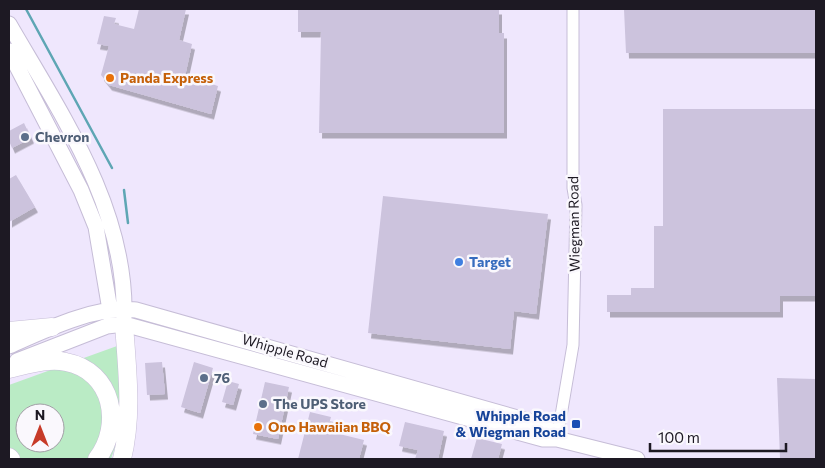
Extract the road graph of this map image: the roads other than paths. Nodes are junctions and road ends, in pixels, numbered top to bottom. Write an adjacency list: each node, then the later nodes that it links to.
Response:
1 (573, 9): 10 (street, Wiegman Road)
2 (9, 24): 4 (main road)
3 (9, 52): 4 (main road)
4 (120, 314): 5 (main road); 8 (main road, Whipple Road); 10 (main road, Whipple Road); 12 (highway)
5 (52, 327): 6 (highway); 7 (main road)
6 (9, 331)
7 (9, 346)
8 (9, 365)
9 (9, 368): 11 (highway)
10 (557, 438): 13 (main road, Whipple Road)
11 (97, 459)
12 (122, 459)
13 (637, 459)

